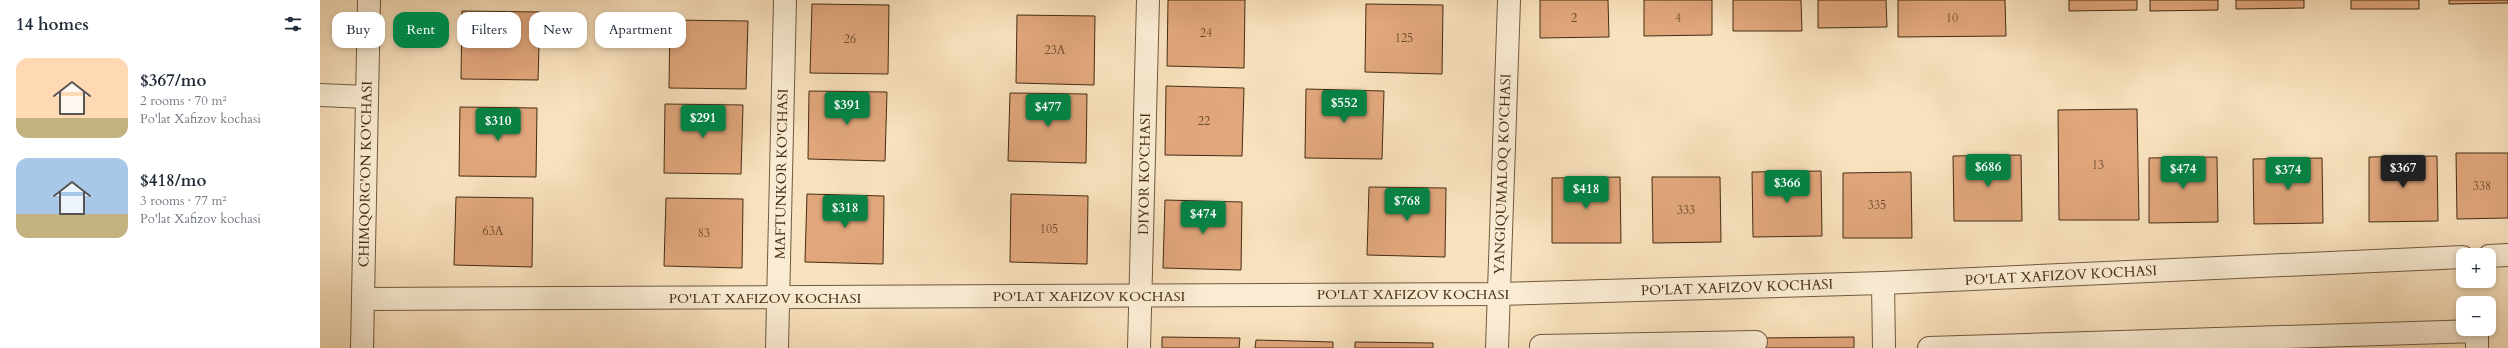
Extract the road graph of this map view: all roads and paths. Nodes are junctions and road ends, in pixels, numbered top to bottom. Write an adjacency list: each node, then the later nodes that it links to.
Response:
1 (369, 0): 6 (street, CHIMQORG'ON KO'CHASI)
2 (785, 0): 13 (street, MAFTUNKOR KO'CHASI)
3 (1148, 0): 12 (street, DIYOR KO'CHASI)
4 (1509, 0): 11 (street, YANGIQUMALOQ KO'CHASI)
5 (320, 95): 6 (street)
6 (366, 97): 14 (street, CHIMQORG'ON KO'CHASI)
7 (2508, 255): 8 (street)
8 (2496, 256)
9 (2456, 257): 10 (street, PO'LAT XAFIZOV KOCHASI)
10 (1883, 283): 11 (street, PO'LAT XAFIZOV KOCHASI); 21 (street)
11 (1498, 294): 12 (street, PO'LAT XAFIZOV KOCHASI); 19 (street, YANGIQUMALOQ KO'CHASI)
12 (1140, 296): 13 (street, PO'LAT XAFIZOV KOCHASI); 18 (street, DIYOR KO'CHASI)
13 (778, 298): 14 (street, PO'LAT XAFIZOV KOCHASI); 17 (street, MAFTUNKOR KO'CHASI)
14 (363, 299): 16 (street, CHIMQORG'ON KO'CHASI)
15 (1756, 342): 20 (street)
16 (362, 348)
17 (777, 348)
18 (1139, 348)
19 (1497, 348)
20 (1541, 348)
21 (1884, 348)
22 (1929, 348): 23 (street)
23 (2477, 348)

